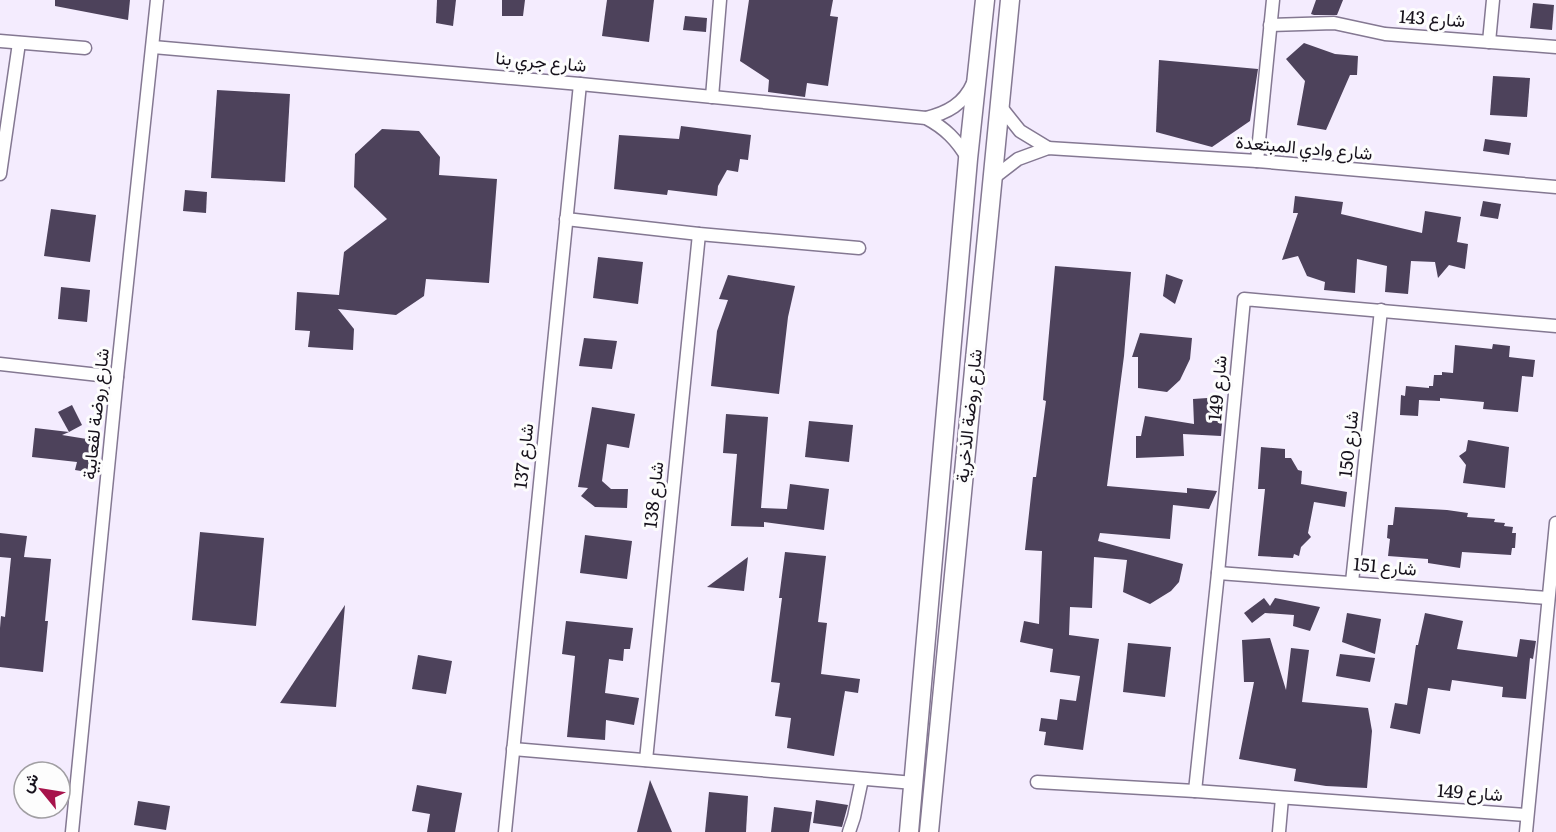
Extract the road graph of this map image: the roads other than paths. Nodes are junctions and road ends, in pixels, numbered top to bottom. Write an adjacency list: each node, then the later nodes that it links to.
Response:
1 (158, 0): 11 (street, شارع روضة لقعابية)
2 (720, 0): 16 (street)
3 (985, 0): 14 (street, شارع روضة الذخرية)
4 (1010, 0): 17 (street, شارع روضة الذخرية)
5 (1273, 0): 7 (street)
6 (1493, 0): 9 (street)
7 (1270, 25): 9 (street, شارع 143); 21 (street)
8 (0, 41): 10 (street)
9 (1489, 42): 12 (street, شارع 143)
10 (19, 43): 13 (street); 22 (street)
11 (153, 47): 15 (street, شارع جري بنا); 31 (street, شارع روضة لقعابية)
12 (1556, 47)
13 (85, 48)
14 (977, 76): 18 (street, شارع جري بنا); 20 (street, شارع روضة الذخرية)
15 (580, 84): 16 (street, شارع جري بنا); 25 (street, شارع 137)
16 (712, 97): 18 (street, شارع جري بنا)
17 (1000, 106): 19 (street, شارع وادي المبتعدة); 23 (street, شارع روضة الذخرية)
18 (926, 118): 20 (street, شارع جري بنا)
19 (1048, 148): 21 (street, شارع وادي المبتعدة); 23 (street, شارع وادي المبتعدة)
20 (968, 159): 40 (street, شارع روضة الذخرية)
21 (1257, 161): 24 (street, شارع وادي المبتعدة)
22 (0, 174)
23 (992, 179): 48 (street, شارع روضة الذخرية)
24 (1556, 187)
25 (566, 219): 26 (street); 36 (street, شارع 137)
26 (699, 234): 27 (street); 37 (street, شارع 138)
27 (859, 248)
28 (1381, 310): 29 (street, شارع 149); 33 (street, شارع 149); 34 (street, شارع 150)
29 (1556, 326)
30 (0, 364): 31 (street)
31 (117, 377): 44 (street, شارع روضة لقعابية)
32 (1556, 523): 35 (street, شارع 149)
33 (1218, 573): 34 (street, شارع 151); 41 (street, شارع 149)
34 (1352, 582): 35 (street, شارع 151)
35 (1548, 598): 43 (street, شارع 149)
36 (513, 749): 37 (street); 45 (street, شارع 137)
37 (646, 760): 38 (street)
38 (862, 779): 40 (street); 46 (street)
39 (1037, 782): 41 (street, شارع 149)
40 (914, 783): 47 (street, شارع روضة الذخرية)
41 (1195, 791): 42 (street, شارع 149)
42 (1282, 798): 43 (street, شارع 149); 49 (street)
43 (1527, 815): 50 (street, شارع 149)
44 (72, 832)
45 (505, 832)
46 (849, 832)
47 (909, 832)
48 (929, 832)
49 (1279, 832)
50 (1526, 832)

